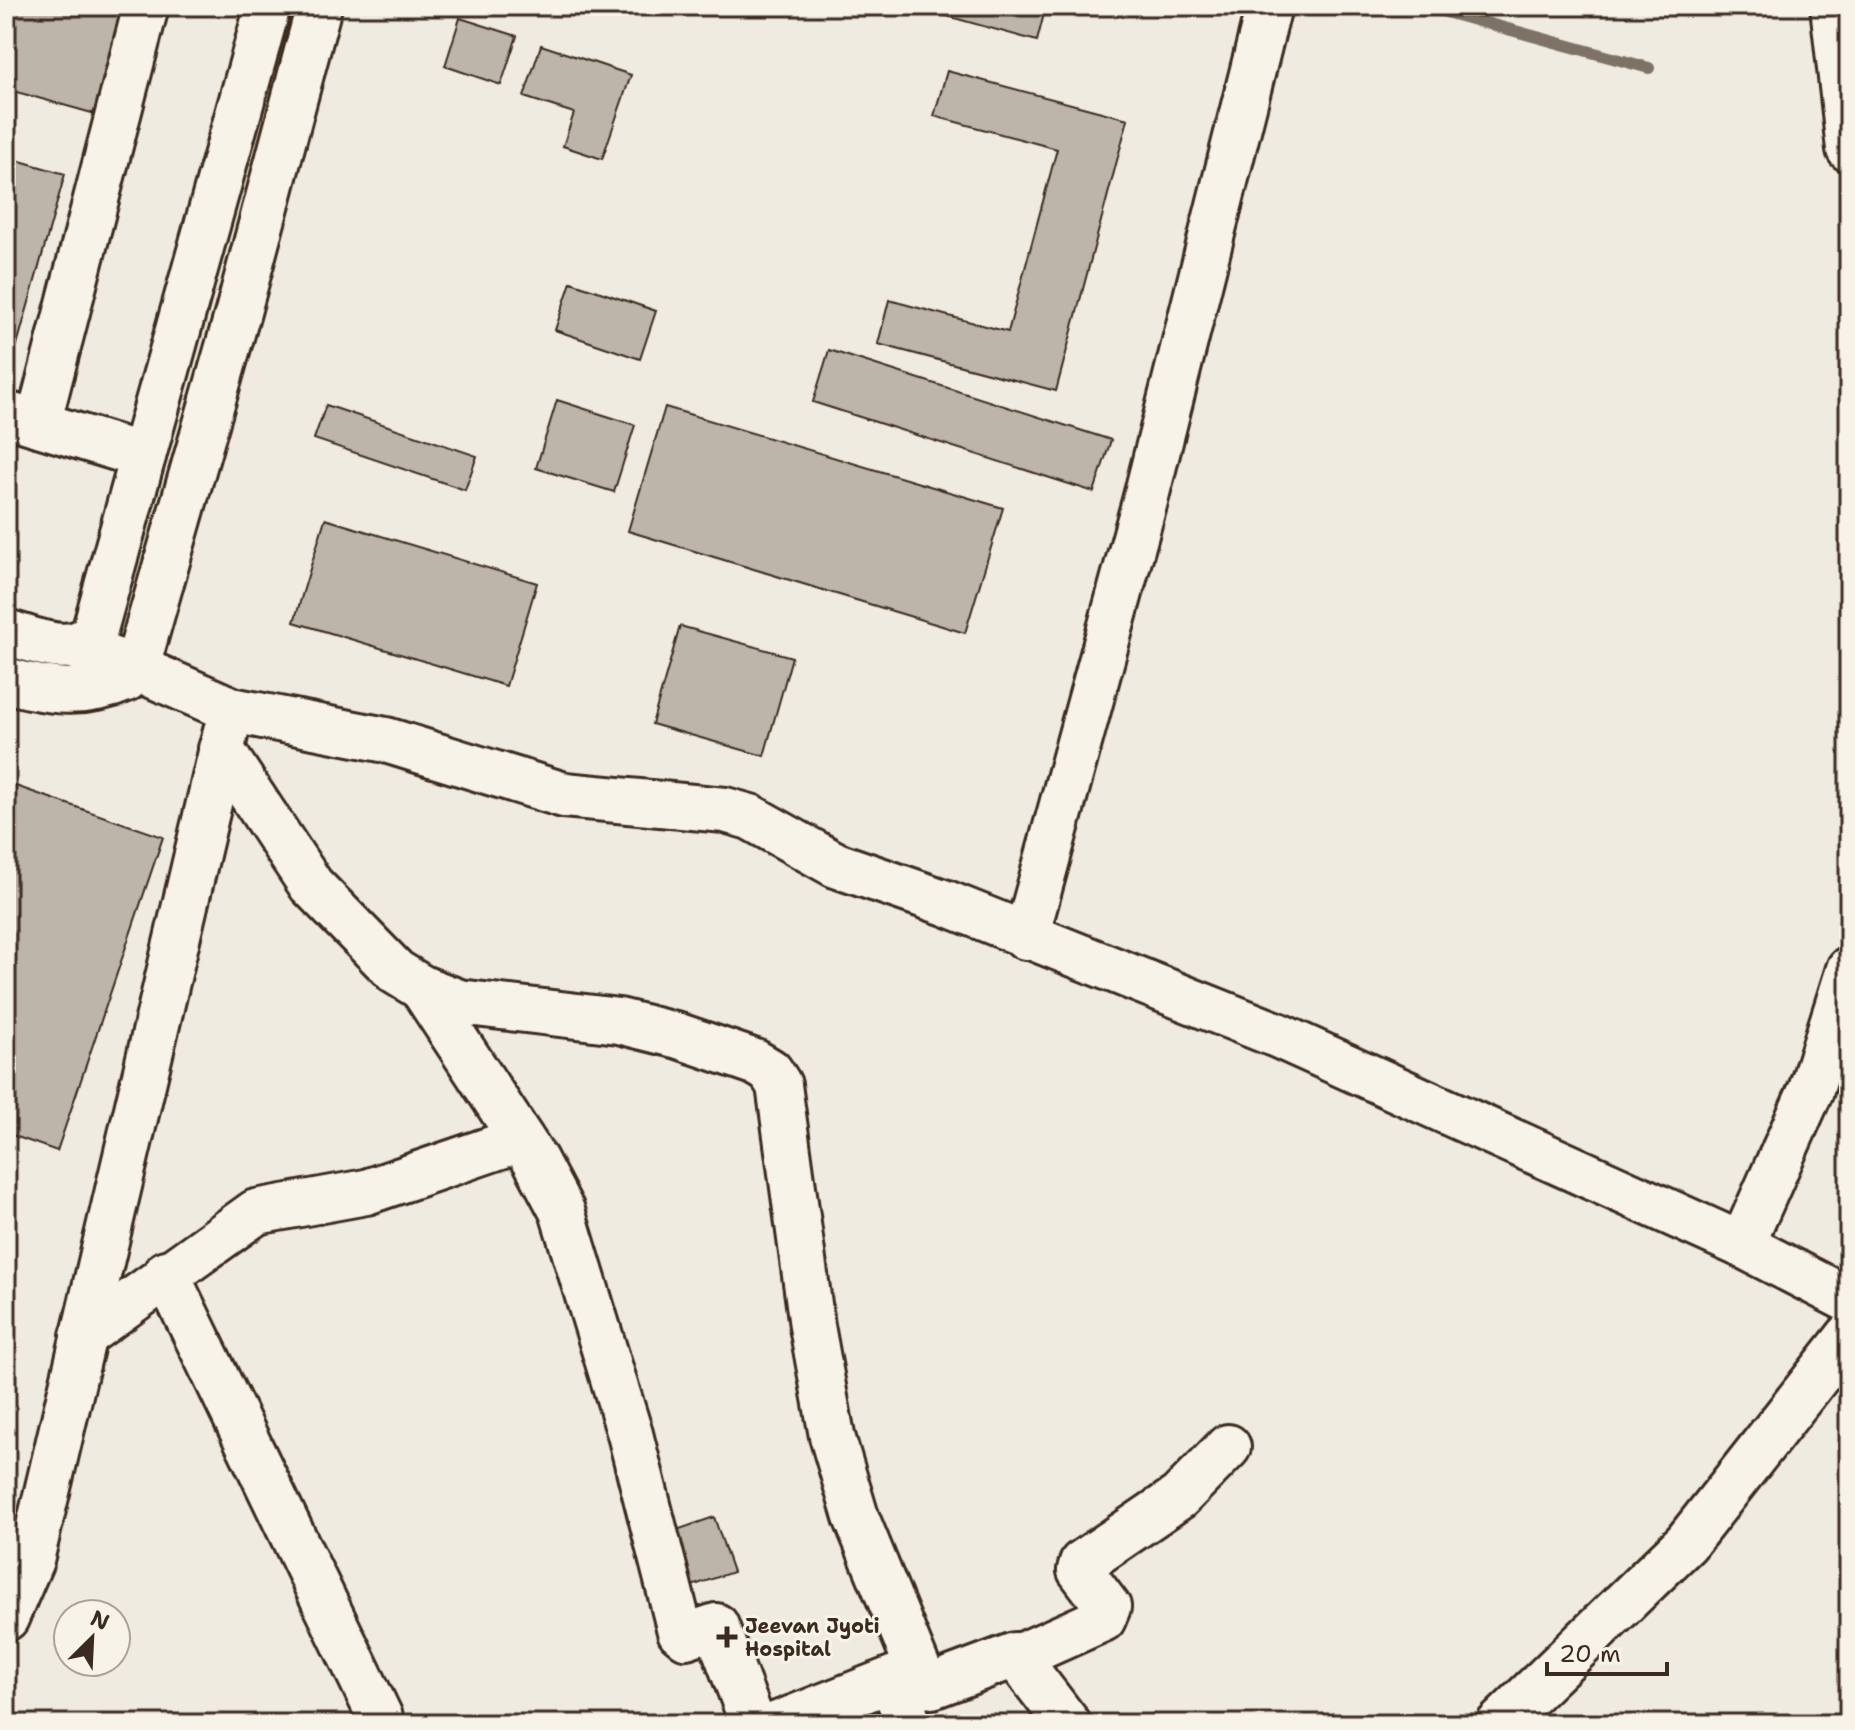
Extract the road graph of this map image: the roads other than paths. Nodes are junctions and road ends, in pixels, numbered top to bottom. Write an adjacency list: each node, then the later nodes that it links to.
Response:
1 (146, 6): 7 (street)
2 (268, 6): 8 (street)
3 (319, 6): 11 (street)
4 (1269, 6): 14 (street)
5 (1833, 6): 6 (street)
6 (1849, 149)
7 (22, 419): 8 (street)
8 (143, 456): 10 (street)
9 (6, 632): 10 (street)
10 (72, 646): 11 (street)
11 (134, 667): 12 (street); 13 (street)
12 (6, 680)
13 (226, 729): 14 (street); 16 (street); 21 (street)
14 (1026, 937): 18 (street)
15 (1849, 969): 18 (street)
16 (422, 988): 17 (street); 27 (street)
17 (521, 1139): 19 (street); 29 (street)
18 (1742, 1245): 20 (street)
19 (166, 1273): 21 (street); 28 (street)
20 (1849, 1300)
21 (83, 1336): 24 (street)
22 (1849, 1336): 33 (street)
23 (1228, 1447): 26 (street)
24 (18, 1556): 25 (street)
25 (6, 1618)
26 (1018, 1657): 27 (street); 32 (street)
27 (904, 1674): 30 (street); 31 (street)
28 (380, 1717)
29 (753, 1724)
30 (778, 1724)
31 (909, 1724)
32 (1068, 1724)
33 (1499, 1724)

